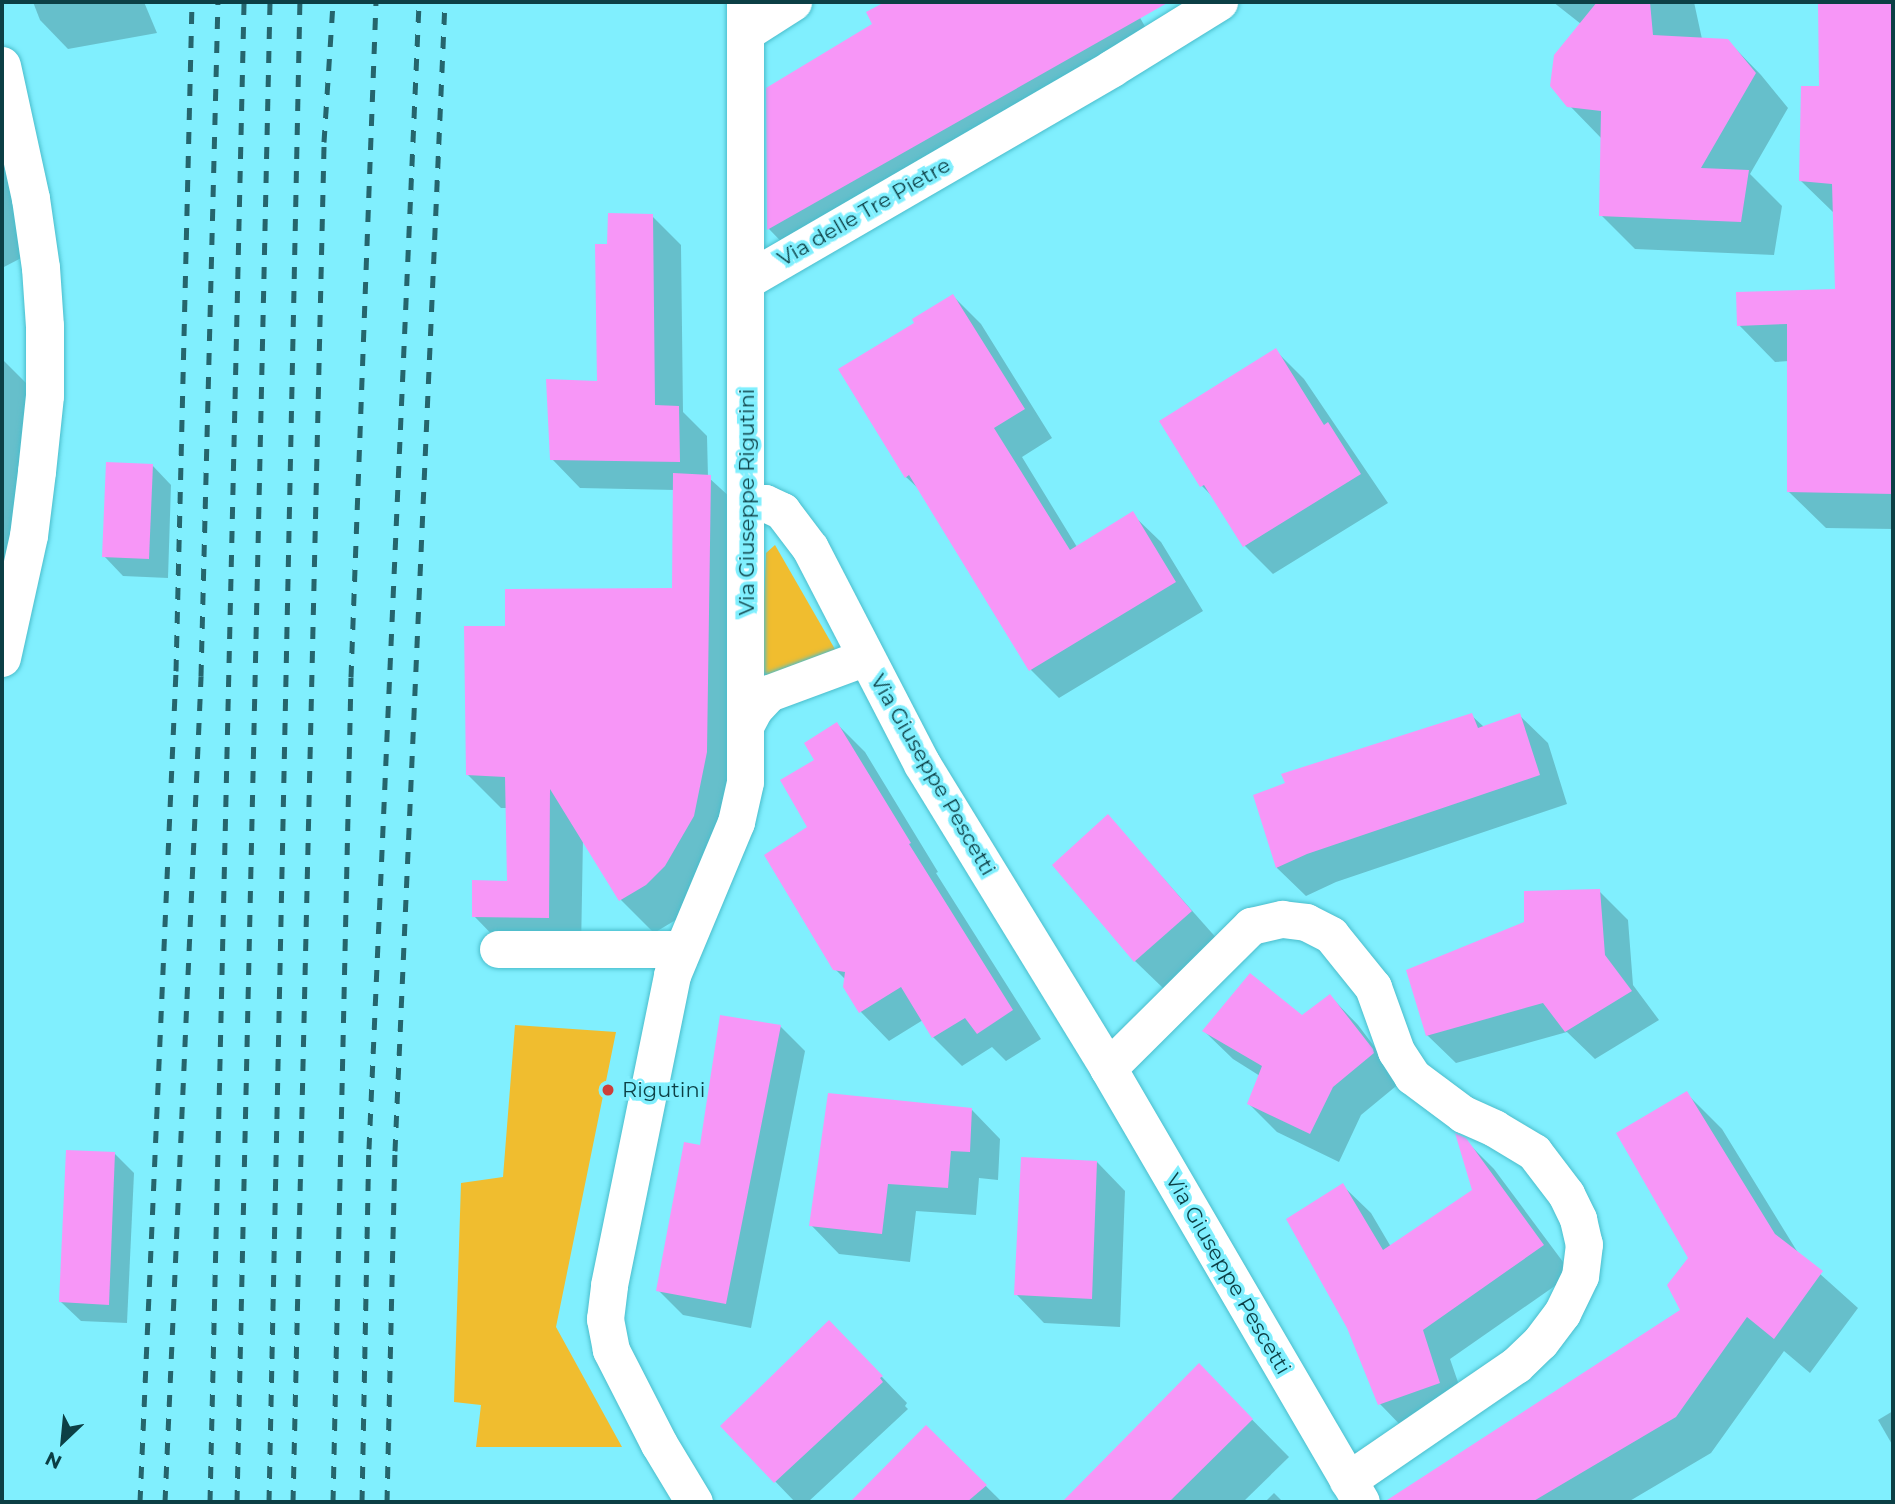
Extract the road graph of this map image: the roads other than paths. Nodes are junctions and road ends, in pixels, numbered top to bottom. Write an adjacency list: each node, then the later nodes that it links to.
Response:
1 (793, 2): 3 (street)
2 (1219, 2): 5 (street, Via delle Tre Pietre)
3 (746, 17): 5 (street, Via delle Tre Pietre)
4 (2, 66): 8 (main road)
5 (747, 280): 6 (street, Via Giuseppe Rigutini)
6 (747, 503): 7 (street, Via Giuseppe Pescetti); 9 (street, Via Giuseppe Rigutini)
7 (866, 657): 9 (street); 12 (street, Via Giuseppe Pescetti)
8 (2, 658)
9 (746, 724): 11 (street, Via Giuseppe Rigutini)
10 (498, 949): 11 (street)
11 (681, 949): 14 (street, Via Giuseppe Rigutini)
12 (1108, 1068): 13 (street, Via Giuseppe Pescetti); 13 (street, Via Giuseppe Pescetti)
13 (1354, 1491)
14 (694, 1502)

